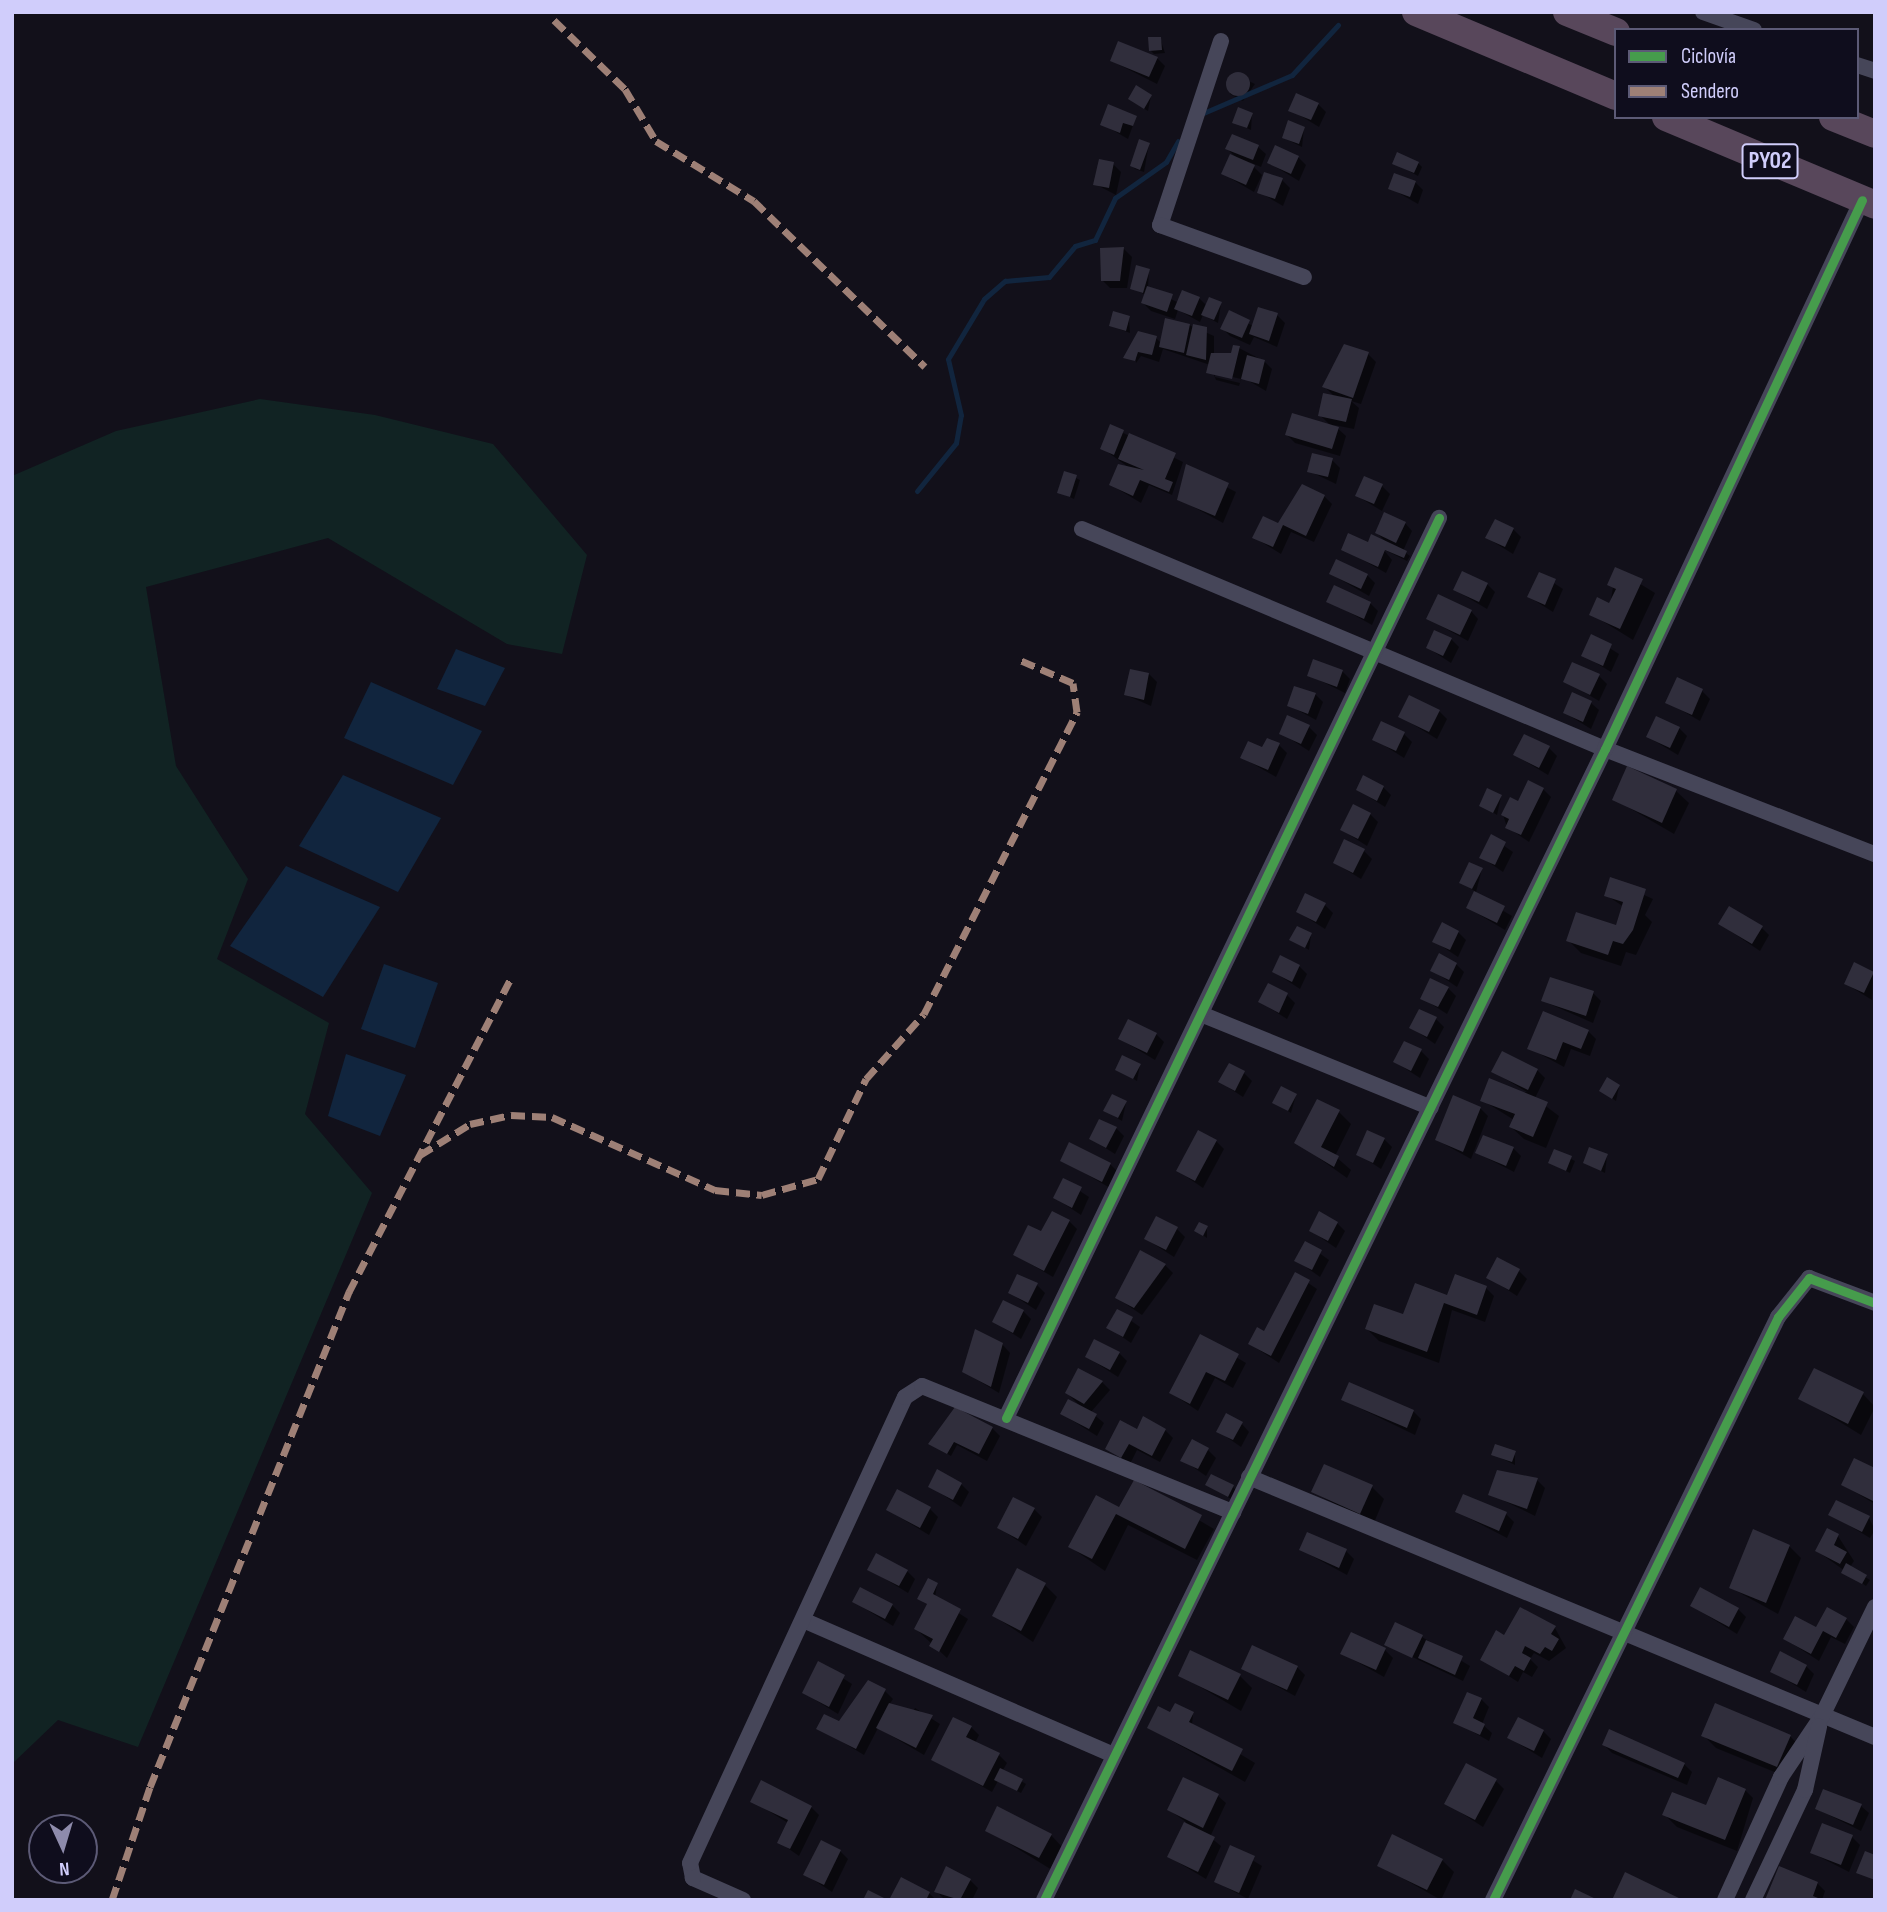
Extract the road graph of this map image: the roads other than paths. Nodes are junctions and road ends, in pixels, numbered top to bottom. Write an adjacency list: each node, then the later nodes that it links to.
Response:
1 (1416, 12): 7 (highway)
2 (1567, 12): 5 (highway)
3 (1703, 12): 4 (street)
4 (1748, 28)
5 (1614, 31)
6 (1221, 41): 12 (street)
7 (1614, 95)
8 (1671, 119): 11 (highway, PY02)
9 (1838, 119): 10 (highway)
10 (1875, 134)
11 (1868, 202): 16 (street)
12 (1304, 277)
13 (1439, 518): 15 (street)
14 (1082, 529): 15 (street)
15 (1375, 651): 16 (street); 18 (street)
16 (1605, 749): 17 (street); 19 (street)
17 (1875, 854)
18 (1201, 1014): 19 (street); 21 (street)
19 (1430, 1108): 22 (street)
20 (1875, 1303): 26 (street)
21 (1006, 1418): 23 (street); 25 (street)
22 (1249, 1477): 23 (street); 26 (street)
23 (1233, 1512): 29 (street)
24 (1875, 1607): 27 (street)
25 (803, 1620): 29 (street); 30 (street)
26 (1624, 1632): 27 (street); 32 (street)
27 (1822, 1717): 28 (street); 33 (street); 34 (street)
28 (1875, 1737)
29 (1114, 1755): 31 (street)
30 (743, 1900)
31 (1044, 1900)
32 (1493, 1900)
33 (1725, 1900)
34 (1753, 1900)

